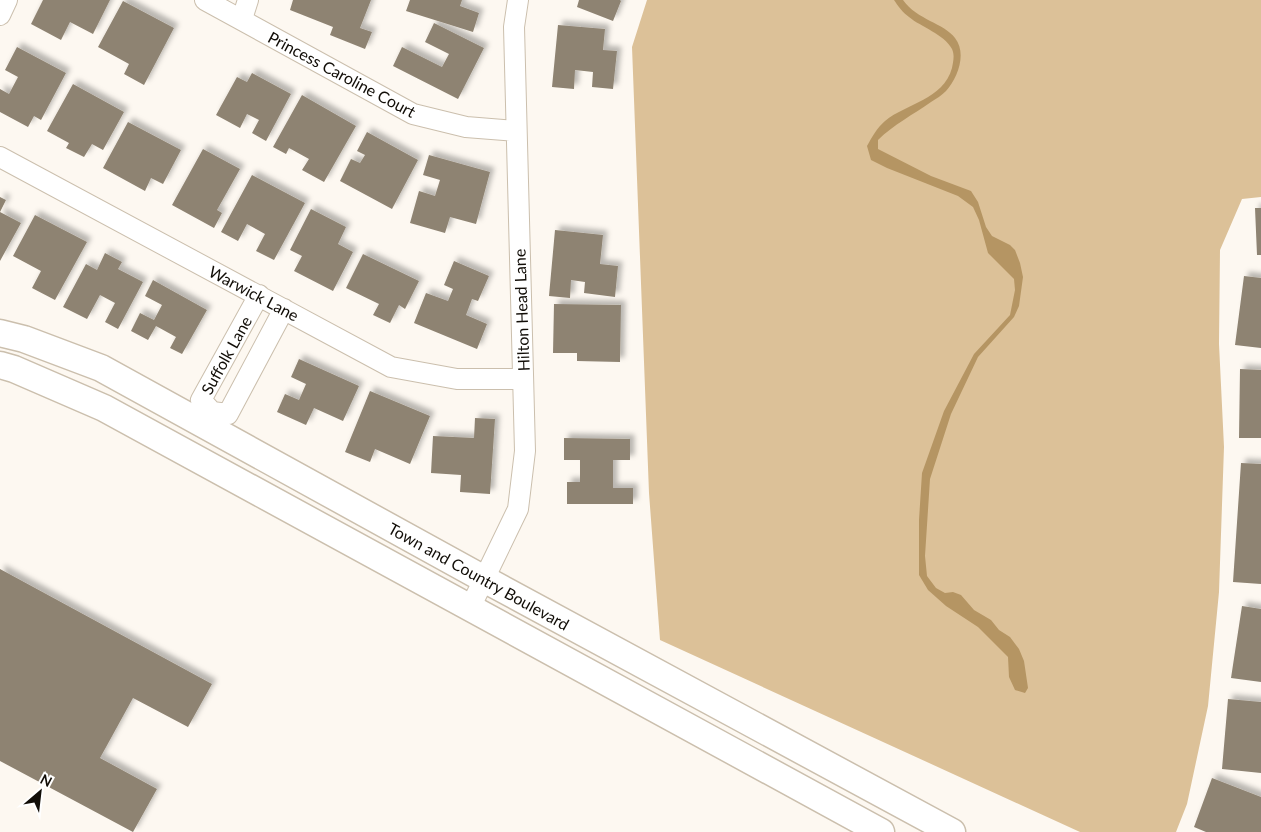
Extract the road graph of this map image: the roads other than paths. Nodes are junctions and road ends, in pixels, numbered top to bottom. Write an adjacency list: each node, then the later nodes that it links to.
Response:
1 (7, 0): 5 (street)
2 (205, 0): 6 (street, Princess Caroline Court)
3 (248, 0): 6 (street)
4 (518, 0): 7 (street, Hilton Head Lane)
5 (0, 15)
6 (242, 19): 7 (street, Princess Caroline Court)
7 (516, 131): 13 (street, Hilton Head Lane)
8 (0, 157): 9 (street, Warwick Lane)
9 (259, 295): 10 (street, Warwick Lane); 15 (street, Suffolk Lane)
10 (284, 309): 13 (street, Warwick Lane); 15 (street, Suffolk Lane)
11 (0, 333): 14 (main road, Town and Country Boulevard)
12 (0, 365): 16 (main road, Town and Country Boulevard)
13 (523, 379): 17 (street, Hilton Head Lane)
14 (170, 406): 15 (main road, Town and Country Boulevard); 16 (main road)
15 (208, 419): 17 (main road, Town and Country Boulevard)
16 (154, 436): 18 (main road, Town and Country Boulevard)
17 (484, 579): 18 (street, Hilton Head Lane); 20 (main road, Town and Country Boulevard)
18 (470, 608): 19 (main road, Town and Country Boulevard)
19 (881, 832)
20 (952, 832)

